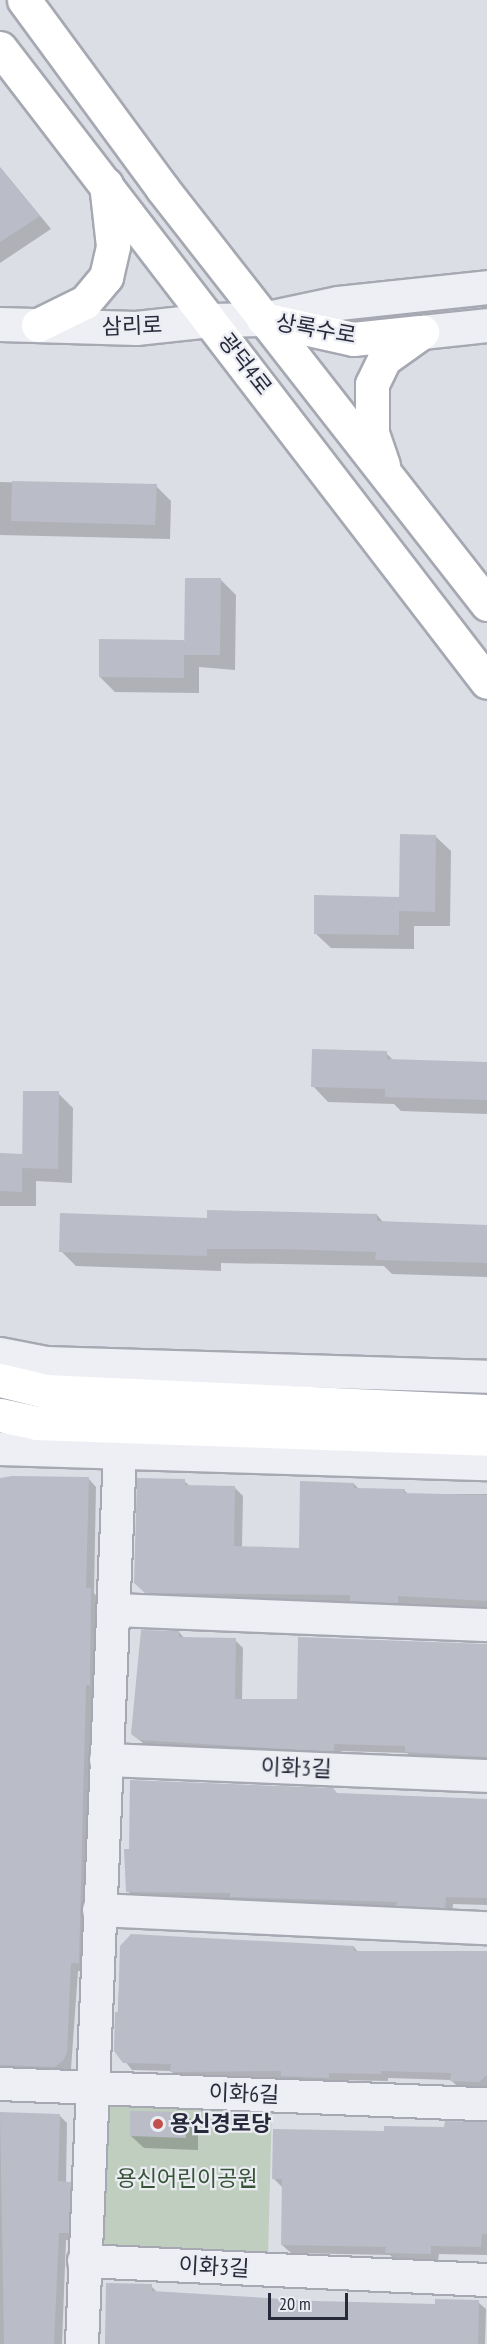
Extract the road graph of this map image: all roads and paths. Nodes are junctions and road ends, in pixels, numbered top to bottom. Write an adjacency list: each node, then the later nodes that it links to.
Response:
1 (24, 0): 5 (main road, 광덕4로)
2 (0, 48): 3 (main road, 광덕4로)
3 (106, 184): 6 (main road, 광덕4로); 9 (main road)
4 (487, 287): 5 (street, 상록수로)
5 (263, 319): 6 (street, 삼리로); 10 (main road, 상록수로); 11 (main road, 광덕4로)
6 (210, 320): 9 (street, 삼리로); 13 (main road, 광덕4로)
7 (0, 324): 9 (street, 삼리로)
8 (487, 324): 10 (street, 상록수로)
9 (38, 325)
10 (422, 332): 11 (main road)
11 (388, 479): 12 (main road, 광덕4로)
12 (487, 604)
13 (487, 682)
14 (0, 1354): 15 (street)
15 (487, 1377)
16 (0, 1380): 17 (main road)
17 (487, 1411)
18 (0, 1415): 19 (main road)
19 (487, 1439)
20 (0, 1449): 21 (street)
21 (120, 1451): 22 (street); 23 (street)
22 (487, 1464)
23 (113, 1610): 24 (street); 25 (street)
24 (487, 1626)
25 (106, 1760): 26 (street, 이화3길); 27 (street)
26 (487, 1776)
27 (99, 1910): 28 (street); 30 (street)
28 (487, 1928)
29 (0, 2084): 30 (street, 이화6길)
30 (91, 2087): 31 (street, 이화6길); 32 (street)
31 (487, 2104)
32 (84, 2261): 33 (street, 이화3길); 34 (street)
33 (487, 2280)
34 (82, 2344)

